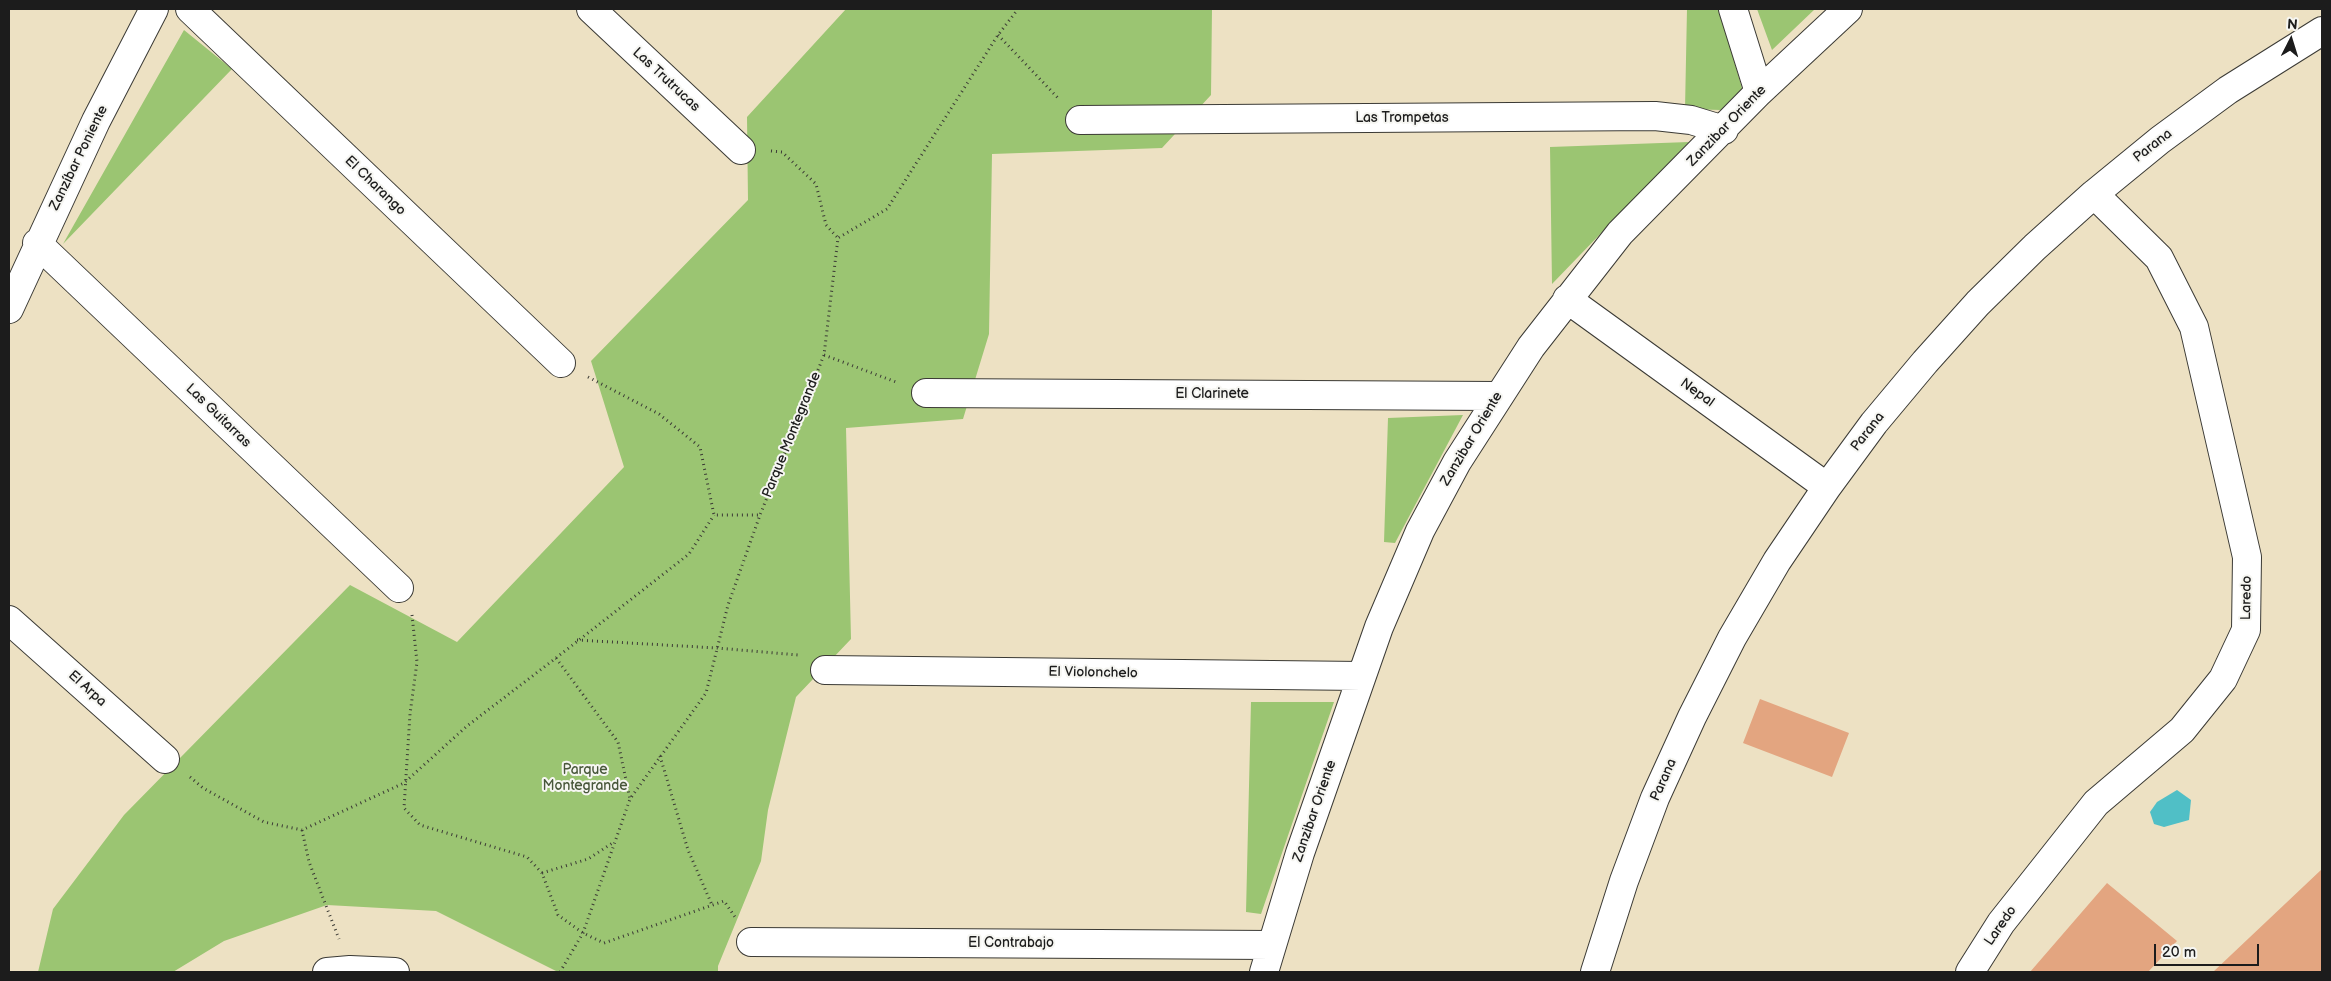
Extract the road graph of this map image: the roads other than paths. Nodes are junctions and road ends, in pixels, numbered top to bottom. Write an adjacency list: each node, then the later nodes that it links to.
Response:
1 (154, 9): 12 (street, Zanzíbar Poniente)
2 (190, 9): 15 (street, El Charango)
3 (591, 9): 10 (street, Las Trutrucas)
4 (1733, 9): 7 (street)
5 (1848, 9): 7 (street, Zanzibar Oriente)
6 (2322, 31): 11 (street, Parana)
7 (1759, 92): 9 (street, Zanzibar Oriente)
8 (1080, 120): 9 (street, Las Trompetas)
9 (1724, 130): 13 (street, Zanzibar Oriente)
10 (741, 150)
11 (2094, 194): 18 (street, Parana); 30 (street, Laredo)
12 (37, 243): 14 (street, Zanzíbar Poniente); 19 (street, Las Guitarras)
13 (1567, 299): 17 (street, Zanzibar Oriente); 18 (street, Nepal)
14 (9, 309)
15 (561, 363)
16 (926, 393): 17 (street, El Clarinete)
17 (1498, 396): 22 (street, Zanzibar Oriente)
18 (1827, 487): 29 (street, Parana)
19 (399, 588)
20 (9, 620): 23 (street, El Arpa)
21 (825, 670): 22 (street, El Violonchelo)
22 (1362, 676): 25 (street, Zanzibar Oriente)
23 (165, 759)
24 (751, 942): 25 (street, El Contrabajo)
25 (1271, 945): 28 (street, Zanzibar Oriente)
26 (339, 971): 27 (street)
27 (395, 972)
28 (1264, 972)
29 (1595, 972)
30 (1970, 972)

